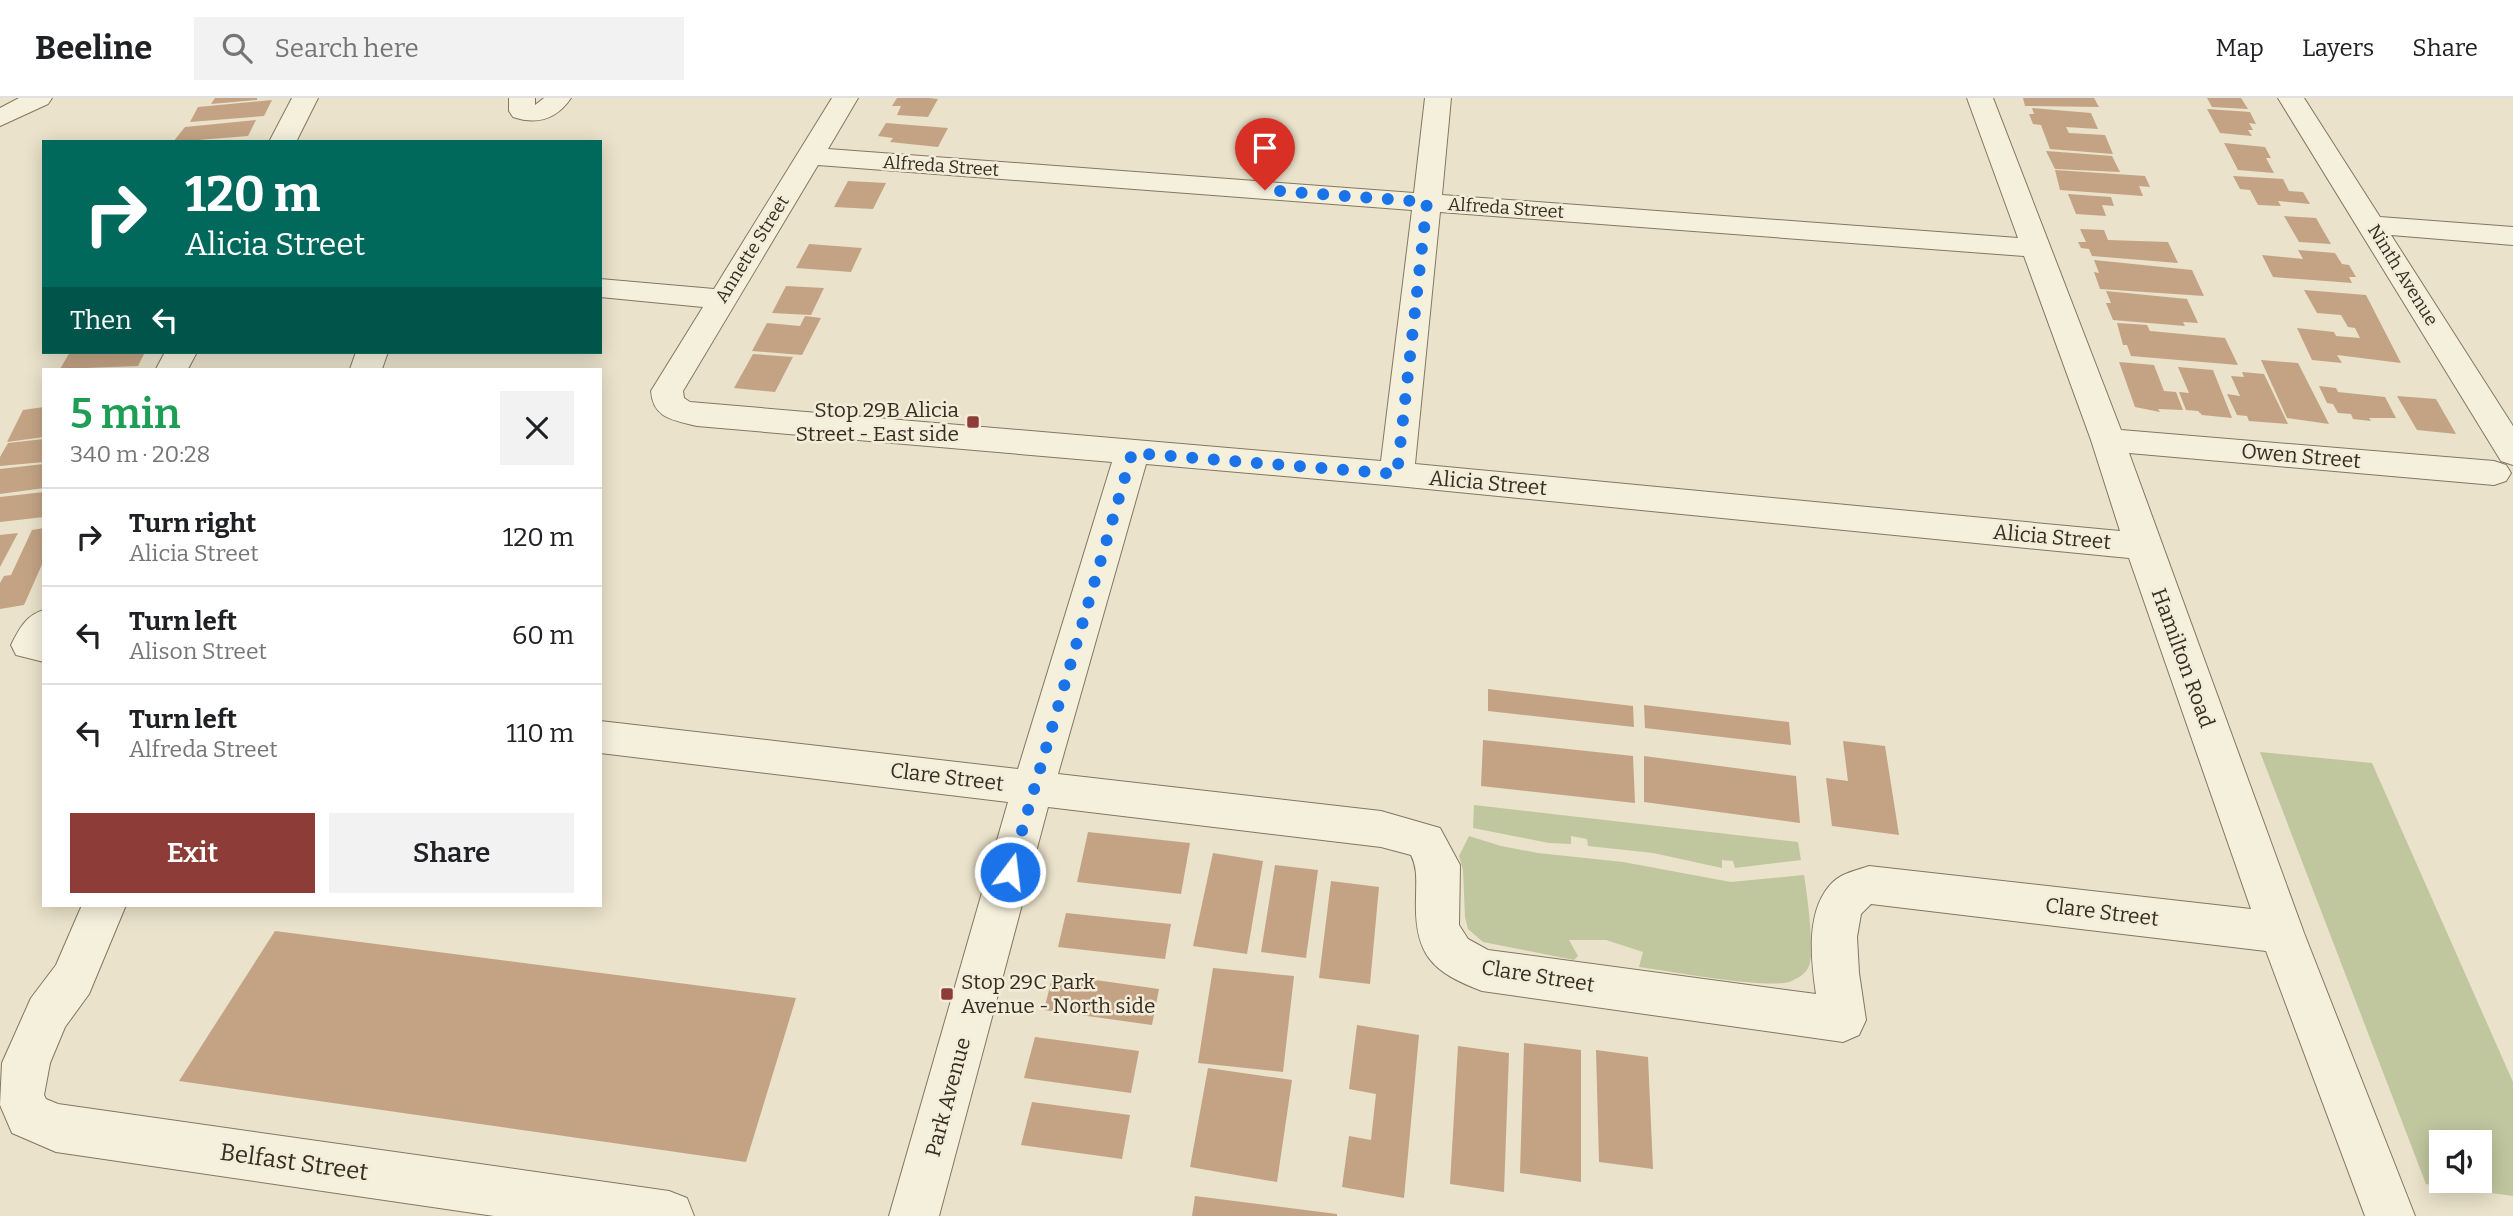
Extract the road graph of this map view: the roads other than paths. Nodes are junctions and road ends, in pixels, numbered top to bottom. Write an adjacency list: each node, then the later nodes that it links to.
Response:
1 (39, 98): 9 (street)
2 (305, 98): 10 (street)
3 (523, 98): 4 (street)
4 (558, 98)
5 (845, 98): 11 (street, Annette Street)
6 (1438, 98): 12 (street)
7 (1980, 98): 15 (street, Hamilton Road)
8 (2291, 98): 13 (street, Ninth Avenue)
9 (0, 118)
10 (283, 140)
11 (810, 156): 12 (street, Alfreda Street); 17 (street, Annette Street)
12 (1427, 202): 15 (street, Alfreda Street); 22 (street)
13 (2372, 225): 14 (street); 21 (street, Ninth Avenue)
14 (2513, 236)
15 (2036, 248): 19 (street, Hamilton Road)
16 (602, 288): 17 (street)
17 (721, 299): 18 (street, Annette Street)
18 (668, 403): 20 (street, Alicia Street)
19 (2108, 440): 21 (street, Owen Street); 23 (street, Hamilton Road)
20 (1132, 453): 22 (street, Alicia Street); 25 (street, Park Avenue)
21 (2508, 468)
22 (1397, 474): 23 (street, Alicia Street)
23 (2143, 546): 27 (street, Hamilton Road)
24 (602, 737): 25 (street, Clare Street)
25 (1033, 787): 27 (street, Clare Street); 29 (street, Park Avenue)
26 (103, 907): 28 (street, Belfast Street)
27 (2282, 933): 30 (street, Hamilton Road)
28 (669, 1216)
29 (914, 1216)
30 (2390, 1216)

